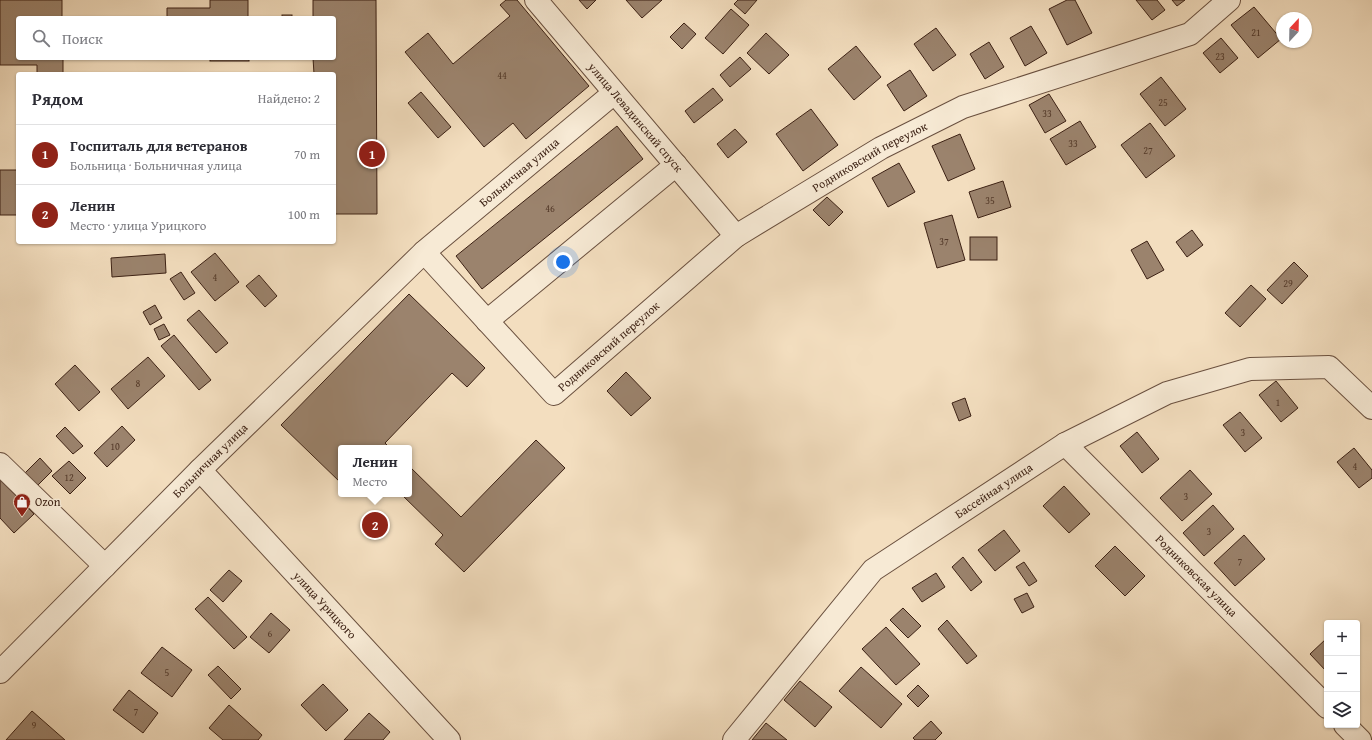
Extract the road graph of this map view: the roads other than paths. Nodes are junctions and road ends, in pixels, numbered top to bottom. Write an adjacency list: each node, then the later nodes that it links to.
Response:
1 (536, 0): 3 (street, улица Левадинский спуск)
2 (1229, 0): 5 (street, Родниковский переулок)
3 (614, 93): 4 (street, улица Левадинский спуск); 6 (street, Больничная улица)
4 (676, 165): 5 (street, улица Левадинский спуск); 7 (street)
5 (736, 236): 7 (street, Родниковский переулок)
6 (424, 252): 7 (street); 11 (street, Больничная улица)
7 (487, 321)
8 (1372, 408): 9 (street, Бассейная улица)
9 (1065, 444): 14 (street, Родниковская улица); 17 (street, Бассейная улица)
10 (0, 464): 12 (street)
11 (200, 470): 12 (street, Больничная улица); 16 (street, улица Урицкого)
12 (105, 566): 13 (street, Больничная улица)
13 (0, 672)
14 (1324, 704)
15 (1348, 728): 18 (street)
16 (449, 740)
17 (734, 740)
18 (1360, 740)

